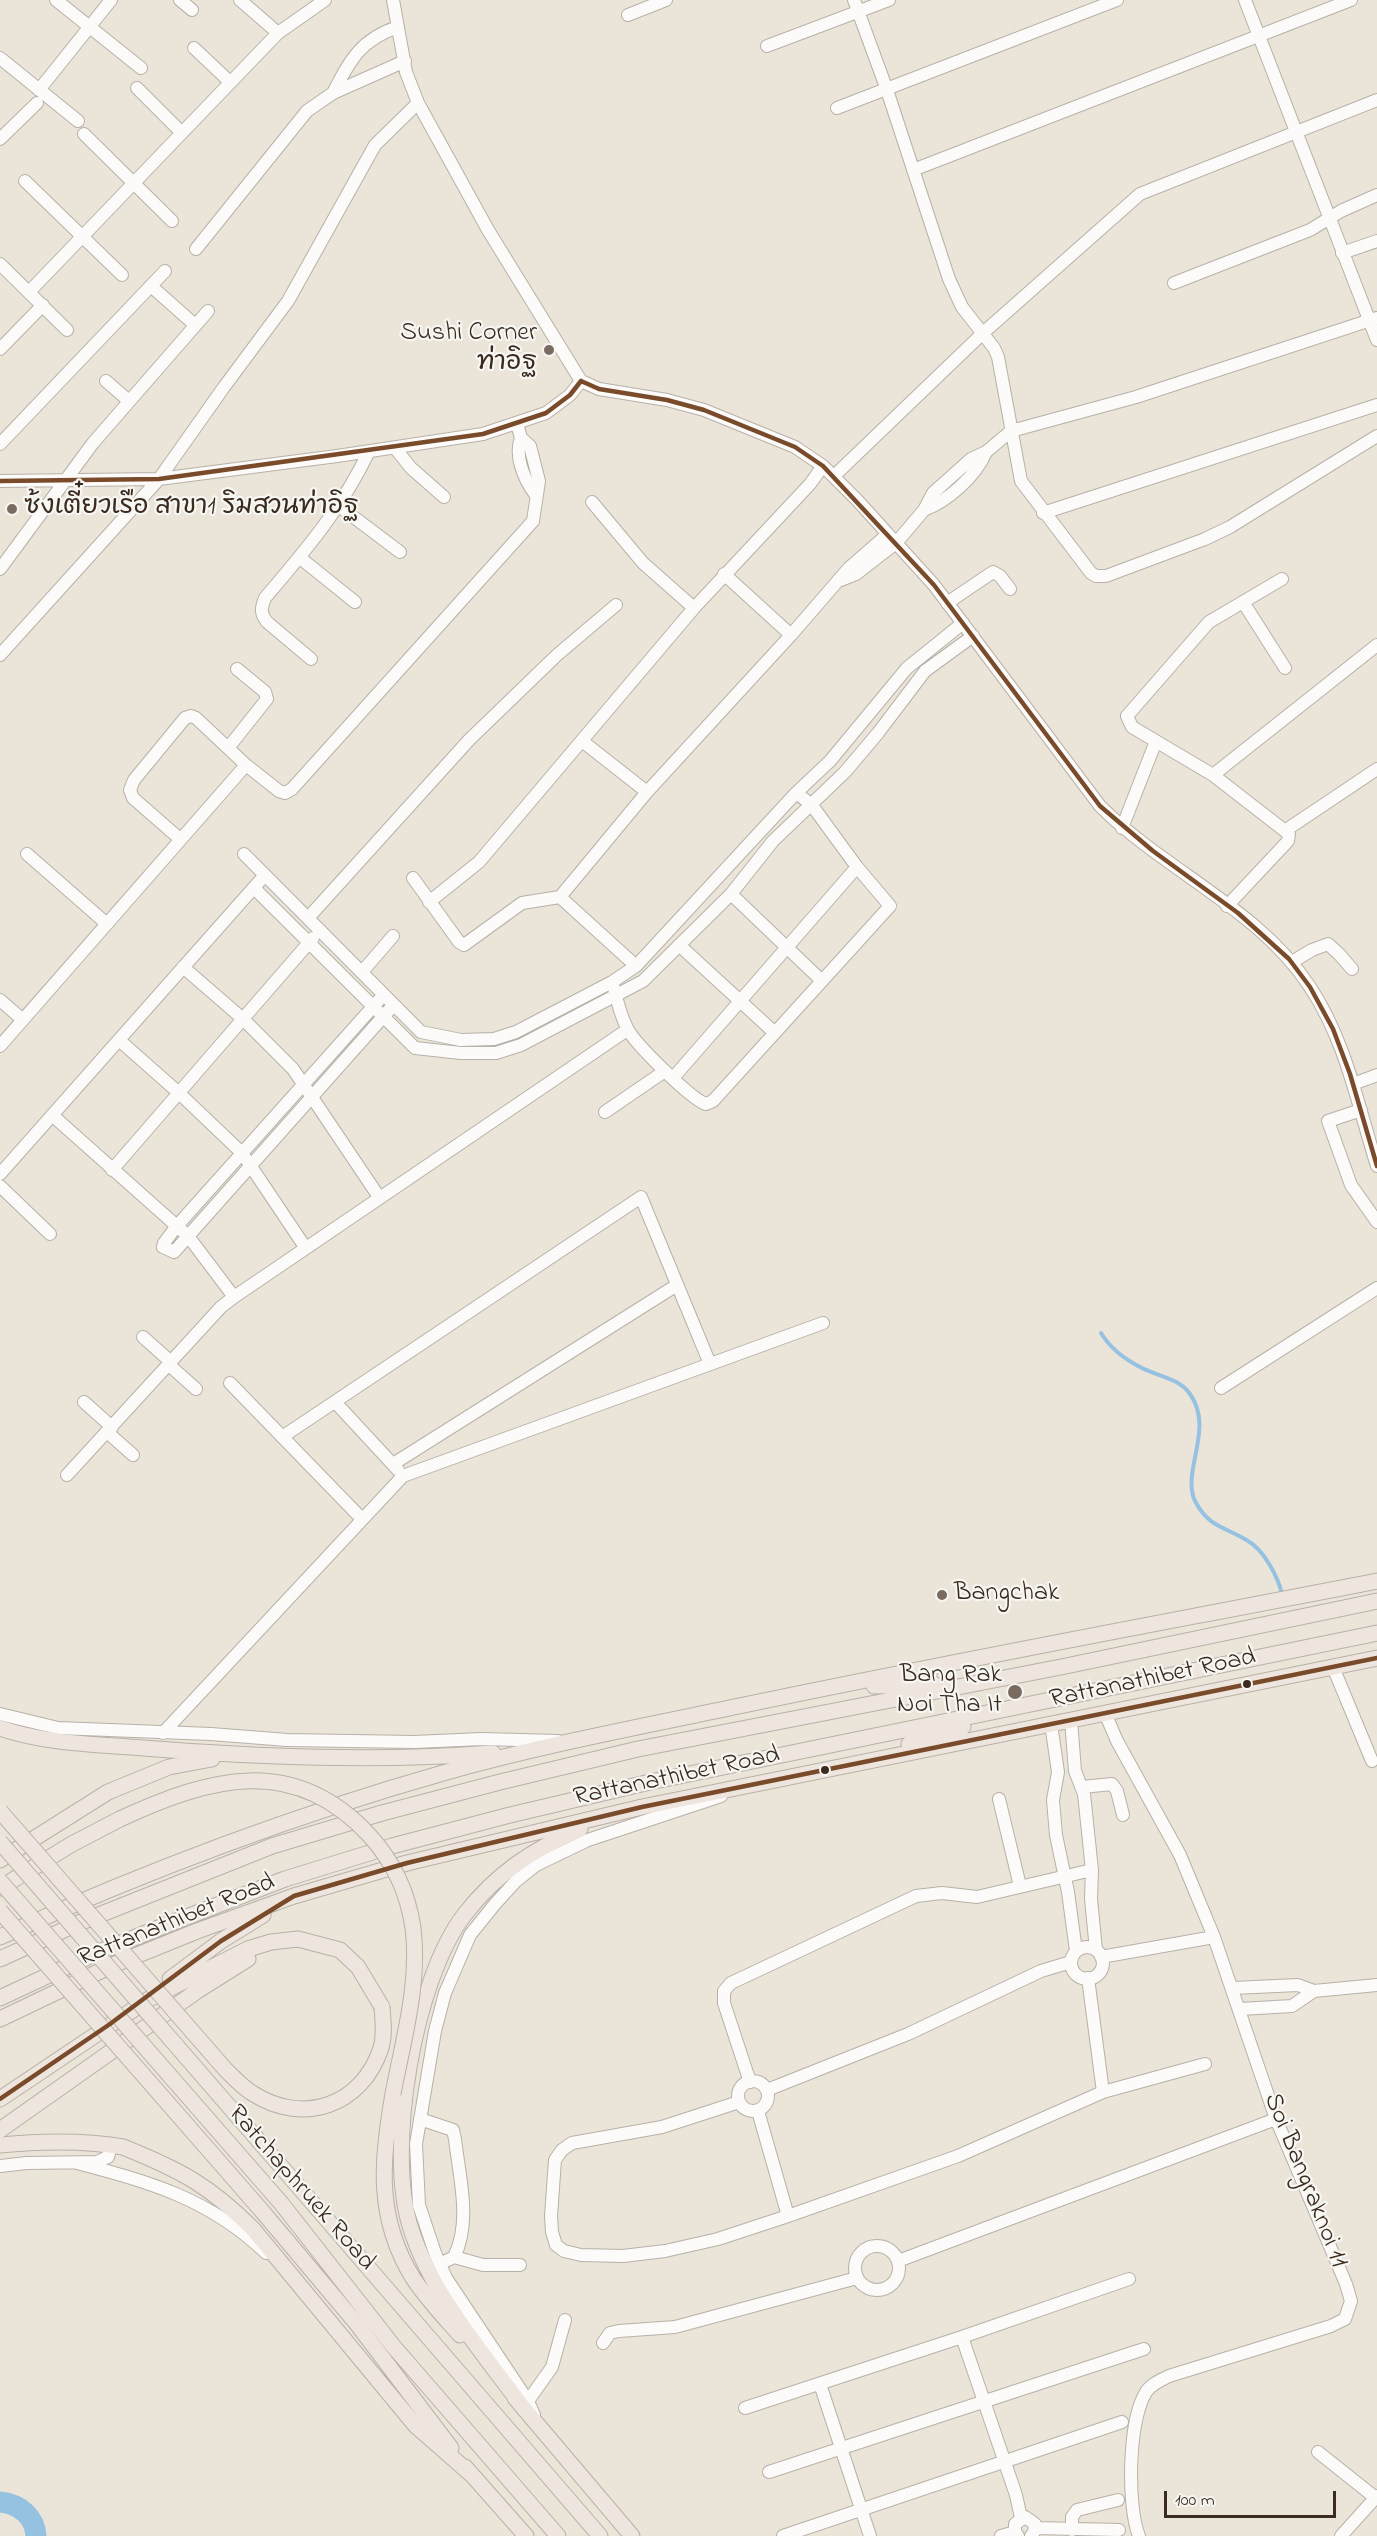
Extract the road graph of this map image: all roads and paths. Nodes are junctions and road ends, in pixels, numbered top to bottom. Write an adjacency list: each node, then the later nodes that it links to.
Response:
1 (56, 0): 15 (street)
2 (111, 0): 15 (street)
3 (180, 0): 13 (street)
4 (240, 0): 17 (street)
5 (325, 0): 17 (street)
6 (393, 0): 16 (street)
7 (666, 0): 14 (street)
8 (889, 0): 12 (street)
9 (1117, 0): 27 (street)
10 (1245, 0): 18 (street)
11 (1352, 0): 18 (street)
12 (856, 6): 19 (street); 27 (street)
13 (192, 10)
14 (628, 15)
15 (89, 27): 23 (street); 26 (street)
16 (398, 27): 22 (street); 28 (street)
17 (278, 33): 24 (street)
18 (1258, 36): 34 (street); 38 (street)
19 (767, 46)
20 (194, 48): 24 (street)
21 (0, 58): 26 (street)
22 (405, 61): 28 (street); 31 (street)
23 (141, 68)
24 (230, 82): 35 (street)
25 (137, 88): 35 (street)
26 (39, 90): 33 (street)
27 (887, 90): 32 (street); 38 (street)
28 (333, 93): 46 (street)
29 (1377, 100): 34 (street)
30 (37, 103): 37 (street)
31 (418, 103): 63 (street); 74 (street)
32 (837, 108)
33 (78, 121)
34 (1296, 131): 42 (street); 59 (street)
35 (182, 133): 40 (street)
36 (84, 134): 40 (street)
37 (0, 138)
38 (913, 170): 59 (street)
39 (25, 181): 44 (street)
40 (134, 184): 43 (street); 44 (street)
41 (1377, 195): 42 (street)
42 (1330, 219): 47 (street); 51 (street)
43 (172, 221)
44 (82, 238): 50 (street); 53 (street)
45 (1377, 242): 47 (street)
46 (196, 249)
47 (1342, 253): 56 (street)
48 (0, 264): 53 (street)
49 (165, 271): 52 (street)
50 (122, 275)
51 (1174, 283)
52 (151, 286): 57 (street); 69 (street)
53 (29, 292): 54 (street)
54 (43, 306): 58 (street); 61 (street)
55 (208, 310): 57 (street)
56 (1374, 319): 60 (street); 67 (street)
57 (195, 325): 64 (street)
58 (67, 330)
59 (983, 333): 67 (street); 73 (street)
60 (1377, 340)
61 (0, 349)
62 (106, 381): 64 (street)
63 (580, 381): 66 (street); 72 (street)
64 (129, 401): 75 (street)
65 (1377, 405): 80 (street)
66 (517, 423): 70 (street); 104 (street)
67 (1011, 431): 80 (street); 81 (street)
68 (1377, 436): 80 (street)
69 (2, 438)
70 (395, 448): 71 (street); 77 (street)
71 (369, 452): 74 (street); 79 (street)
72 (823, 466): 73 (street); 85 (street)
73 (834, 476): 81 (street)
74 (159, 479): 75 (street); 97 (street)
75 (64, 480): 76 (street); 84 (street)
76 (0, 481)
77 (444, 496)
78 (592, 502): 92 (street)
79 (339, 506): 82 (street); 83 (street)
80 (1043, 513)
81 (892, 539): 90 (street); 94 (street)
82 (400, 552)
83 (299, 557): 88 (street); 98 (street)
84 (0, 569)
85 (724, 574): 92 (street); 94 (street)
86 (1282, 579): 89 (street)
87 (1010, 589): 90 (street)
88 (355, 602)
89 (1243, 602): 99 (street); 102 (street)
90 (947, 603): 93 (street)
91 (616, 605): 123 (street)
92 (694, 608): 101 (street)
93 (963, 623): 95 (street); 108 (street)
94 (791, 635): 107 (street)
95 (973, 636): 109 (street); 110 (street)
96 (1377, 645): 106 (street)
97 (0, 655)
98 (311, 659)
99 (1285, 668)
100 (237, 669): 103 (street)
101 (582, 741): 107 (street); 121 (street)
102 (1156, 741): 106 (street); 110 (street)
103 (228, 748): 104 (street); 112 (street)
104 (246, 765): 112 (street)
105 (1377, 769): 111 (street)
106 (1213, 775): 111 (street)
107 (647, 792): 120 (street)
108 (796, 793): 109 (street); 131 (street)
109 (811, 804): 115 (street); 119 (street)
110 (1122, 828): 122 (street)
111 (1287, 830): 122 (street)
112 (180, 839): 124 (street)
113 (27, 854): 124 (street)
114 (244, 854): 116 (street)
115 (857, 867): 129 (street); 135 (street)
116 (265, 875): 118 (street); 123 (street)
117 (413, 878): 121 (street)
118 (254, 888): 127 (street); 132 (street)
119 (731, 894): 128 (street); 129 (street)
120 (560, 897): 121 (street); 131 (street)
121 (429, 902)
122 (1227, 906): 130 (street)
123 (308, 918): 125 (street)
124 (107, 924): 145 (street)
125 (320, 930): 127 (street); 134 (street)
126 (393, 936): 134 (street)
127 (309, 942): 142 (street); 144 (street)
128 (680, 945): 138 (street); 140 (street)
129 (787, 949): 135 (street); 140 (street)
130 (1292, 962): 133 (street); 153 (street)
131 (636, 966): 136 (street)
132 (183, 967): 144 (street); 148 (street)
133 (1352, 969)
134 (362, 972): 137 (street)
135 (822, 981): 147 (street)
136 (612, 982): 138 (street); 141 (street)
137 (384, 994): 141 (street); 142 (street)
138 (616, 996): 143 (street); 146 (street)
139 (0, 1000): 145 (street)
140 (741, 1000): 147 (street); 150 (street)
141 (394, 1004): 143 (street)
142 (374, 1005): 143 (street); 152 (street)
143 (384, 1015): 155 (street)
144 (243, 1019): 152 (street); 154 (street)
145 (23, 1020): 149 (street)
146 (627, 1030): 150 (street); 165 (street)
147 (775, 1033): 150 (street)
148 (119, 1040): 154 (street); 158 (street)
149 (0, 1046)
150 (669, 1074): 157 (street)
151 (1377, 1075): 153 (street)
152 (304, 1083): 155 (street); 159 (street)
153 (1353, 1084): 156 (street)
154 (179, 1093): 159 (street); 162 (street)
155 (312, 1094): 160 (street); 165 (street)
156 (1361, 1110): 161 (street); 166 (street)
157 (605, 1112)
158 (52, 1115): 162 (street); 163 (street)
159 (242, 1153): 160 (street); 167 (street)
160 (250, 1164): 169 (street); 170 (street)
161 (1377, 1166)
162 (112, 1170): 167 (street)
163 (0, 1174)
164 (0, 1186): 168 (street)
165 (379, 1197): 170 (street)
166 (1377, 1222)
167 (177, 1227): 169 (street); 169 (street)
168 (50, 1234)
169 (188, 1236): 173 (street)
170 (305, 1247): 173 (street)
171 (677, 1285): 177 (street); 182 (street); 186 (street)
172 (1377, 1288): 179 (street)
173 (234, 1297): 176 (street)
174 (823, 1323): 177 (street)
175 (143, 1337): 176 (street)
176 (170, 1363): 180 (street); 183 (street)
177 (710, 1364): 188 (street)
178 (230, 1383): 184 (street)
179 (1221, 1388)
180 (196, 1389)
181 (84, 1402): 183 (street)
182 (335, 1402): 184 (street); 186 (street)
183 (109, 1429): 185 (street); 187 (street)
184 (282, 1437): 189 (street)
185 (133, 1455)
186 (393, 1464): 188 (street)
187 (67, 1475)
188 (403, 1476): 189 (street)
189 (362, 1519): 203 (street)
190 (1377, 1581): 196 (main road, Rattanathibet Road)
191 (1377, 1601): 195 (main road, Rattanathibet Road)
192 (1377, 1633): 197 (main road, Rattanathibet Road)
193 (1377, 1658): 194 (main road, Rattanathibet Road)
194 (1333, 1667): 198 (main road, Rattanathibet Road); 207 (street)
195 (981, 1683): 196 (main road); 229 (main road, Rattanathibet Road)
196 (829, 1687): 204 (main road, Rattanathibet Road)
197 (1053, 1700): 208 (main road); 235 (main road, Rattanathibet Road)
198 (1106, 1713): 200 (main road, Rattanathibet Road); 226 (street, Soi Bangraknoi 11)
199 (0, 1714): 203 (street)
200 (1071, 1720): 201 (main road, Rattanathibet Road); 210 (street)
201 (1051, 1724): 208 (main road, Rattanathibet Road); 219 (street)
202 (0, 1728): 206 (main road)
203 (164, 1733): 204 (street)
204 (573, 1741): 205 (main road, Rattanathibet Road)
205 (538, 1749): 206 (main road); 218 (main road, Rattanathibet Road)
206 (234, 1755): 216 (main road)
207 (1372, 1761)
208 (820, 1771): 209 (main road, Rattanathibet Road)
209 (756, 1784): 212 (main road, Rattanathibet Road); 246 (street)
210 (1082, 1787): 214 (street); 217 (street)
211 (999, 1799): 221 (street)
212 (642, 1807): 223 (main road, Rattanathibet Road); 267 (main road)
213 (0, 1811): 227 (main road, bridge)
214 (1123, 1815)
215 (0, 1842): 285 (main road, Ratchaphruek Road, bridge)
216 (0, 1860)
217 (1092, 1870): 219 (street); 228 (street)
218 (145, 1875): 225 (main road, Rattanathibet Road); 229 (main road)
219 (1065, 1875): 221 (street); 230 (street)
220 (0, 1881): 284 (main road, Ratchaphruek Road, bridge)
221 (1020, 1886): 240 (street)
222 (0, 1888): 267 (main road, bridge)
223 (294, 1896): 237 (main road, Rattanathibet Road); 238 (main road)
224 (0, 1911): 274 (main road, bridge)
225 (0, 1937)
226 (1214, 1937): 228 (street); 233 (street, Soi Bangraknoi 11)
227 (298, 1939): 238 (main road); 248 (main road)
228 (1099, 1954): 230 (street); 231 (street)
229 (3, 1957)
230 (1074, 1957): 231 (street); 241 (street)
231 (1088, 1978): 242 (street)
232 (1377, 1985): 234 (street)
233 (1233, 1988): 234 (street); 236 (street, Soi Bangraknoi 11)
234 (1314, 1991): 236 (street)
235 (0, 1998)
236 (1240, 2009): 247 (street, Soi Bangraknoi 11)
237 (0, 2019)
238 (110, 2024): 243 (main road)
239 (1204, 2064): 242 (street)
240 (750, 2082): 241 (street); 244 (street)
241 (767, 2090): 245 (street)
242 (1103, 2092): 253 (street)
243 (6, 2096)
244 (739, 2102): 245 (street); 253 (street)
245 (758, 2111): 253 (street)
246 (420, 2119): 254 (street); 256 (street)
247 (1276, 2119): 255 (street); 290 (street, Soi Bangraknoi 11)
248 (0, 2130)
249 (0, 2145): 250 (main road)
250 (111, 2145): 251 (street); 260 (main road)
251 (76, 2163): 252 (street); 260 (street)
252 (0, 2166)
253 (788, 2216)
254 (454, 2257): 256 (street); 257 (street)
255 (898, 2261): 258 (street); 258 (street)
256 (440, 2264): 267 (street)
257 (520, 2265)
258 (857, 2278): 263 (street)
259 (1129, 2279): 262 (street)
260 (301, 2288): 274 (main road)
261 (565, 2320): 267 (street)
262 (962, 2337): 265 (street); 266 (street)
263 (603, 2343)
264 (1144, 2349): 266 (street)
265 (820, 2384): 268 (street); 270 (street)
266 (984, 2400): 270 (street); 272 (street)
267 (525, 2403): 286 (main road)
268 (745, 2408)
269 (1122, 2422): 272 (street)
270 (842, 2448): 273 (street); 277 (street)
271 (1318, 2452): 275 (street)
272 (1004, 2462): 277 (street); 278 (street)
273 (769, 2472)
274 (472, 2475): 283 (main road)
275 (1376, 2498): 291 (street)
276 (1118, 2500): 279 (street)
277 (862, 2508): 287 (street); 288 (street)
278 (1021, 2518): 281 (street); 282 (street)
279 (1072, 2530): 280 (street); 281 (street)
280 (1119, 2530)
281 (1033, 2532)
282 (1016, 2534): 289 (street)
283 (526, 2536)
284 (558, 2536)
285 (600, 2536)
286 (632, 2536)
287 (783, 2536)
288 (870, 2536)
289 (1001, 2536)
290 (1139, 2536)
291 (1341, 2536)

